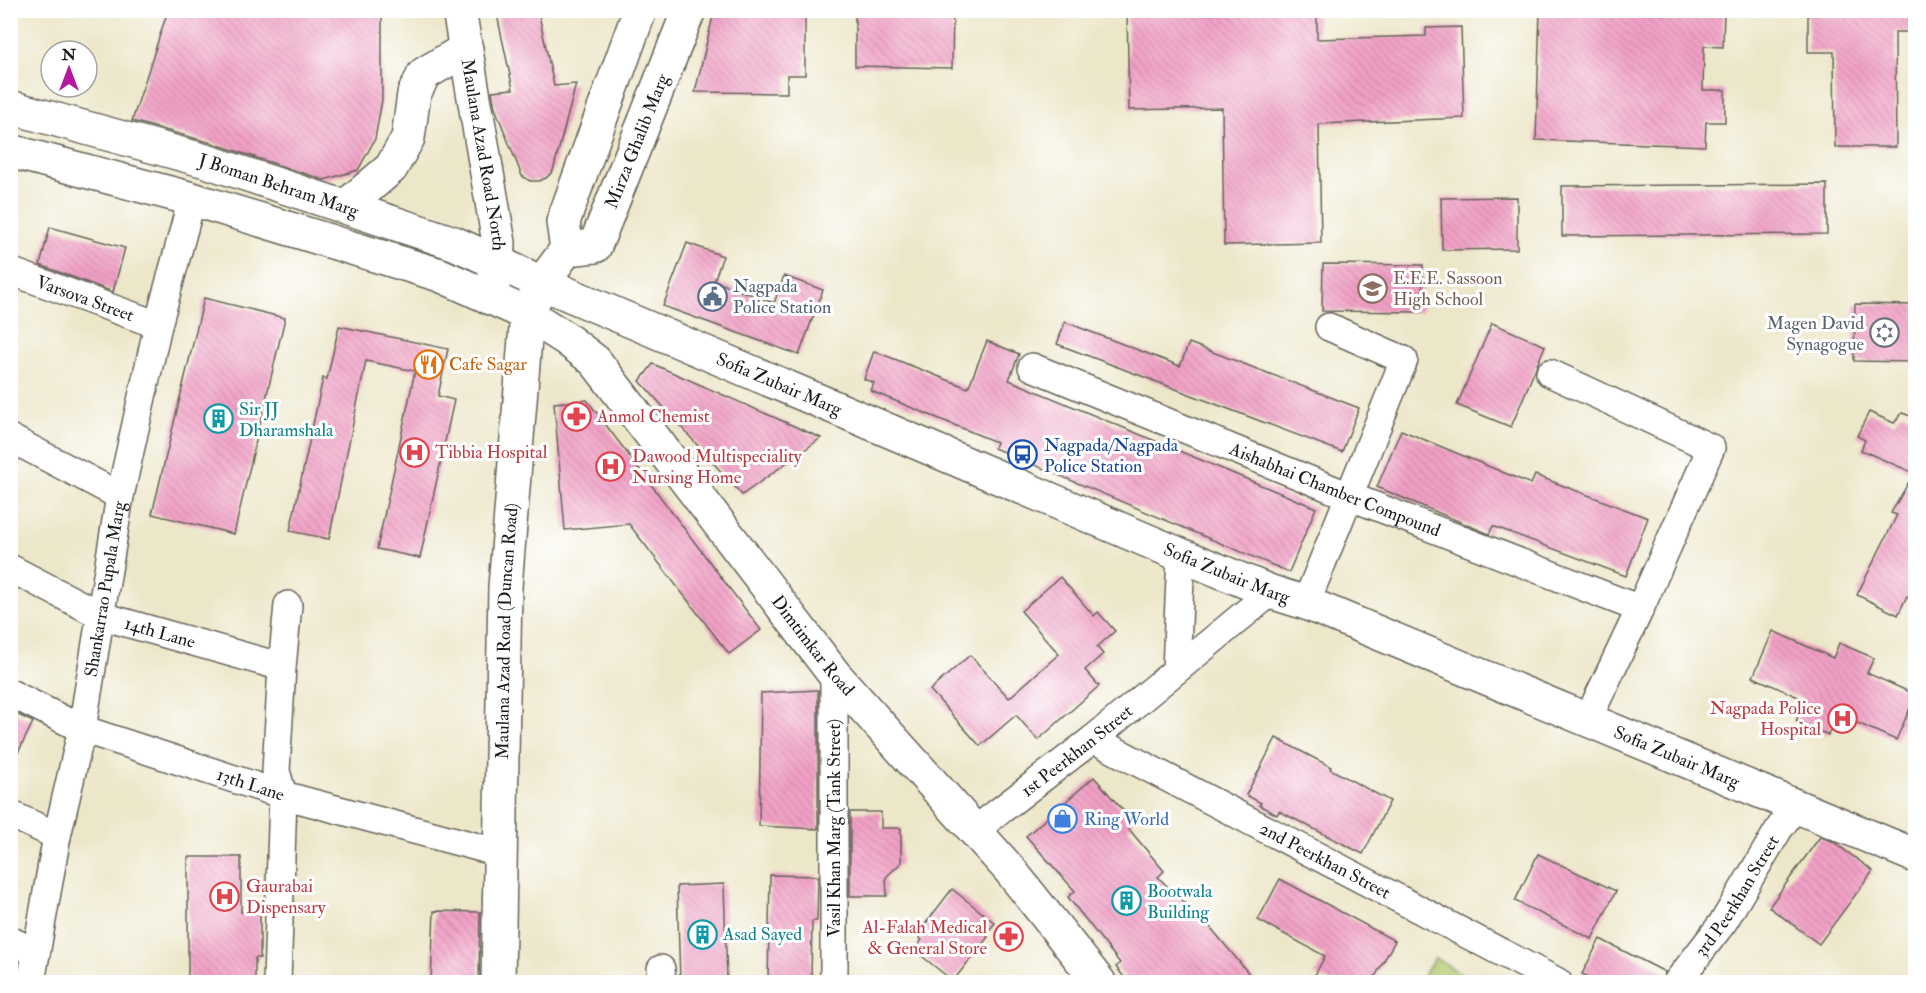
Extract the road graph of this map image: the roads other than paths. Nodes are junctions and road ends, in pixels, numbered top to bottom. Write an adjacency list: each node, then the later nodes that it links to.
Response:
1 (459, 10): 4 (main road, Maulana Azad Road North)
2 (640, 10): 9 (main road)
3 (689, 10): 9 (main road, Mirza Ghalib Marg)
4 (466, 50): 8 (main road); 10 (main road, Maulana Azad Road North)
5 (10, 107): 8 (main road, J Boman Behram Marg)
6 (10, 151): 7 (main road, J Boman Behram Marg)
7 (192, 199): 13 (main road, J Boman Behram Marg); 15 (street, Shankarrao Pupala Marg)
8 (345, 207): 10 (main road, J Boman Behram Marg)
9 (567, 249): 12 (main road)
10 (498, 263): 12 (main road, J Boman Behram Marg); 13 (main road, Maulana Azad Road North)
11 (10, 271): 15 (street, Varsova Street)
12 (542, 283): 14 (main road, Maulana Azad Road (Duncan Road)); 22 (main road, Sofia Zubair Marg)
13 (490, 298): 14 (main road, J Boman Behram Marg)
14 (527, 314): 31 (main road, Dimtimkar Road); 41 (main road, Maulana Azad Road (Duncan Road))
15 (158, 325): 20 (street, Shankarrao Pupala Marg)
16 (1329, 327): 21 (street)
17 (1032, 367): 21 (street, Aishabhai Chamber Compound)
18 (1550, 373): 27 (street)
19 (10, 438): 20 (street)
20 (120, 496): 28 (street, Shankarrao Pupala Marg)
21 (1349, 496): 25 (street); 27 (street, Aishabhai Chamber Compound)
22 (1181, 555): 24 (main road, Sofia Zubair Marg); 30 (street)
23 (10, 568): 28 (street, 14th Lane)
24 (1271, 591): 25 (main road, Sofia Zubair Marg); 30 (street, 1st Peerkhan Street)
25 (1306, 603): 33 (main road, Sofia Zubair Marg)
26 (288, 605): 29 (street)
27 (1640, 609): 33 (street)
28 (102, 616): 29 (street, 14th Lane); 34 (street, Shankarrao Pupala Marg)
29 (282, 667): 36 (street)
30 (1176, 670): 35 (street, 1st Peerkhan Street)
31 (834, 674): 39 (main road, Dimtimkar Road); 48 (street, Vasil Khan Marg (Tank Street))
32 (10, 693): 34 (street, 13th Lane)
33 (1587, 721): 37 (main road, Sofia Zubair Marg)
34 (82, 729): 36 (street, 13th Lane); 40 (street, Shankarrao Pupala Marg)
35 (1093, 739): 39 (street, 1st Peerkhan Street); 50 (street, 2nd Peerkhan Street)
36 (283, 795): 41 (street, 13th Lane); 46 (street)
37 (1795, 807): 42 (main road, Sofia Zubair Marg); 51 (street, 3rd Peerkhan Street)
38 (10, 814): 40 (street)
39 (975, 830): 49 (main road, Dimtimkar Road)
40 (57, 836): 44 (street, Shankarrao Pupala Marg)
41 (500, 853): 47 (main road, Maulana Azad Road (Duncan Road))
42 (1916, 856)
43 (10, 940): 44 (street)
44 (36, 953): 45 (street, Shankarrao Pupala Marg)
45 (31, 982)
46 (277, 982)
47 (498, 982)
48 (834, 982)
49 (1099, 982)
50 (1558, 982)
51 (1677, 982)

